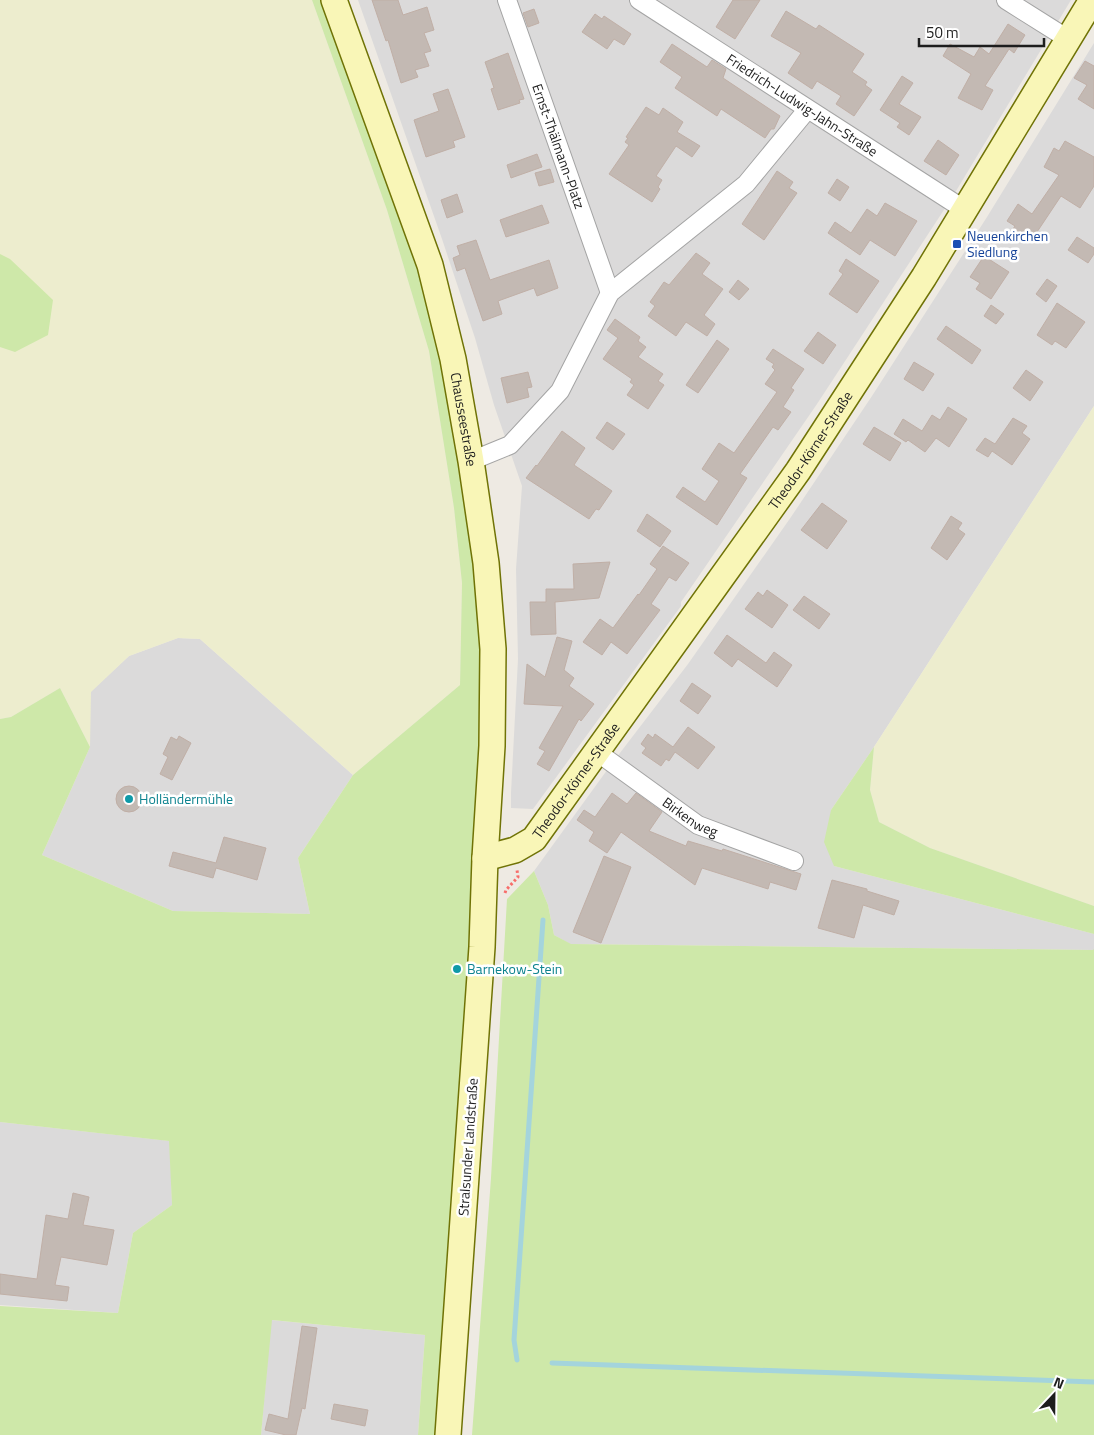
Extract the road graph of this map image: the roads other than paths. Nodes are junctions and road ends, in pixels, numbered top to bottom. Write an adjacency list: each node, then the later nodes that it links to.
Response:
1 (334, 0): 10 (main road, Chausseestraße)
2 (507, 0): 9 (street, Ernst-Thälmann-Platz)
3 (639, 0): 7 (street, Friedrich-Ludwig-Jahn-Straße)
4 (1006, 0): 6 (street)
5 (1092, 0): 6 (main road, Theodor-Körner-Straße)
6 (1068, 39): 8 (main road, Theodor-Körner-Straße)
7 (807, 110): 8 (street, Friedrich-Ludwig-Jahn-Straße); 9 (street)
8 (965, 210): 11 (main road, Theodor-Körner-Straße)
9 (610, 293): 10 (street)
10 (471, 461): 12 (main road, Chausseestraße)
11 (597, 752): 12 (main road, Theodor-Körner-Straße); 13 (street, Birkenweg)
12 (485, 858): 14 (main road, Stralsunder Landstraße)
13 (794, 861)
14 (448, 1435)

